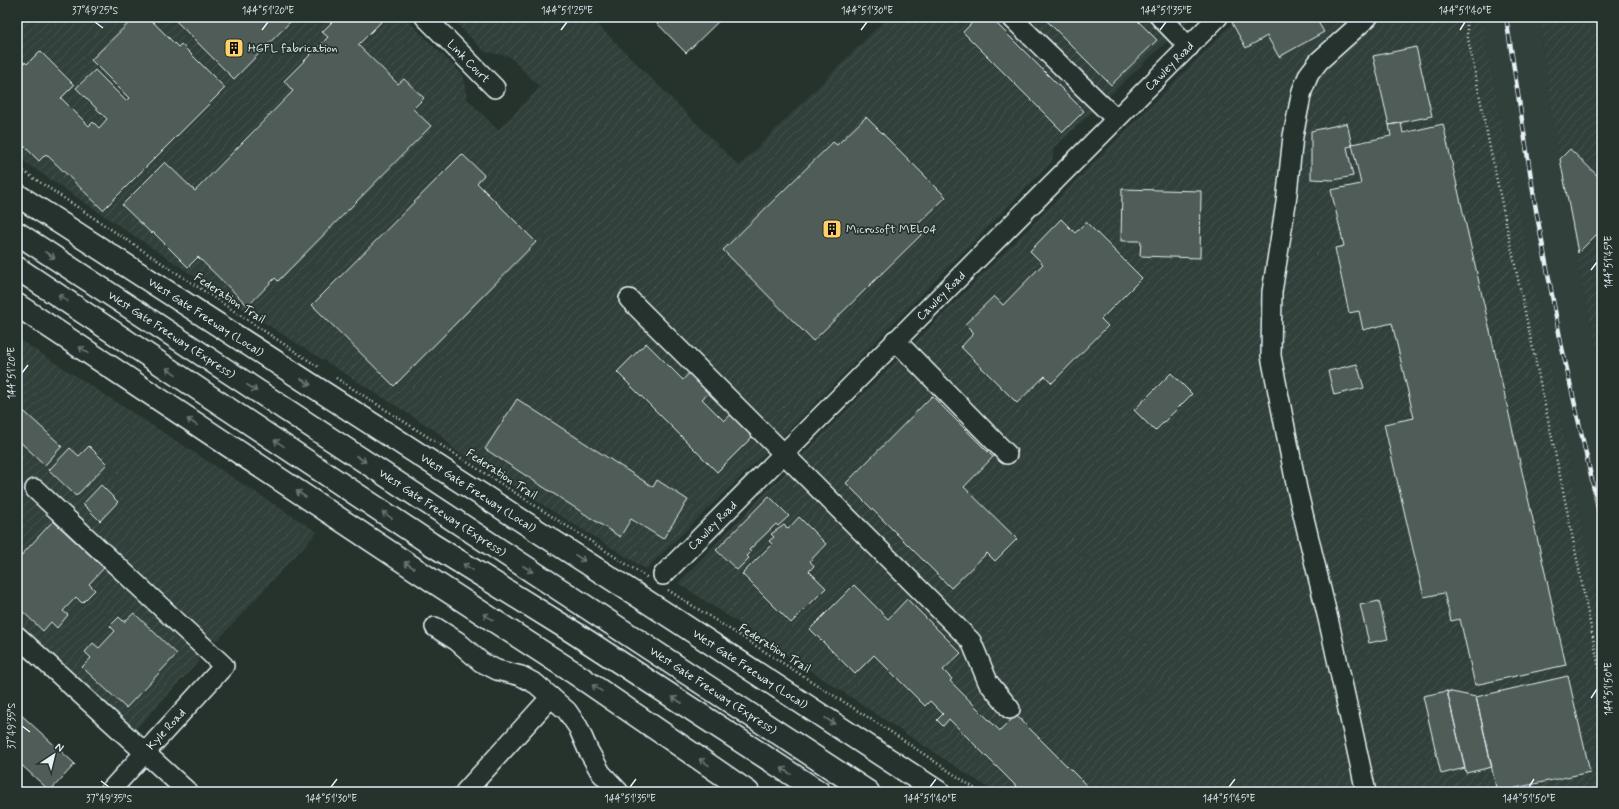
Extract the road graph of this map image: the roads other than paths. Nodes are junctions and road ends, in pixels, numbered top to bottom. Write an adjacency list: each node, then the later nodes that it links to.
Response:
1 (425, 17): 7 (street, Link Court)
2 (1011, 17): 8 (street)
3 (1160, 17): 6 (street)
4 (1218, 17): 6 (street, Cawley Road)
5 (1368, 17): 34 (street)
6 (1189, 47): 8 (street, Cawley Road)
7 (495, 88)
8 (1116, 119): 16 (street, Cawley Road)
9 (17, 183): 12 (highway)
10 (17, 195): 12 (highway, West Gate Freeway (Local))
11 (17, 233): 32 (highway, West Gate Freeway (Express), one-way to 32)
12 (130, 267): 33 (highway, West Gate Freeway (Local), one-way to 33)
13 (17, 268): 31 (highway, one-way to 13)
14 (629, 299): 17 (street)
15 (17, 305): 26 (highway, one-way to 15)
16 (895, 340): 17 (street, Cawley Road); 18 (street)
17 (783, 454): 20 (street, Cawley Road); 24 (street)
18 (1007, 454)
19 (35, 489): 25 (street, Kyle Road)
20 (661, 582)
21 (435, 626): 23 (street)
22 (17, 636): 25 (street)
23 (551, 697): 29 (street); 30 (street)
24 (1010, 708)
25 (145, 753): 27 (street, Kyle Road); 28 (street)
26 (745, 789)
27 (109, 792)
28 (188, 792)
29 (465, 792)
30 (619, 792)
31 (819, 792)
32 (868, 792)
33 (938, 792)
34 (1366, 792)

